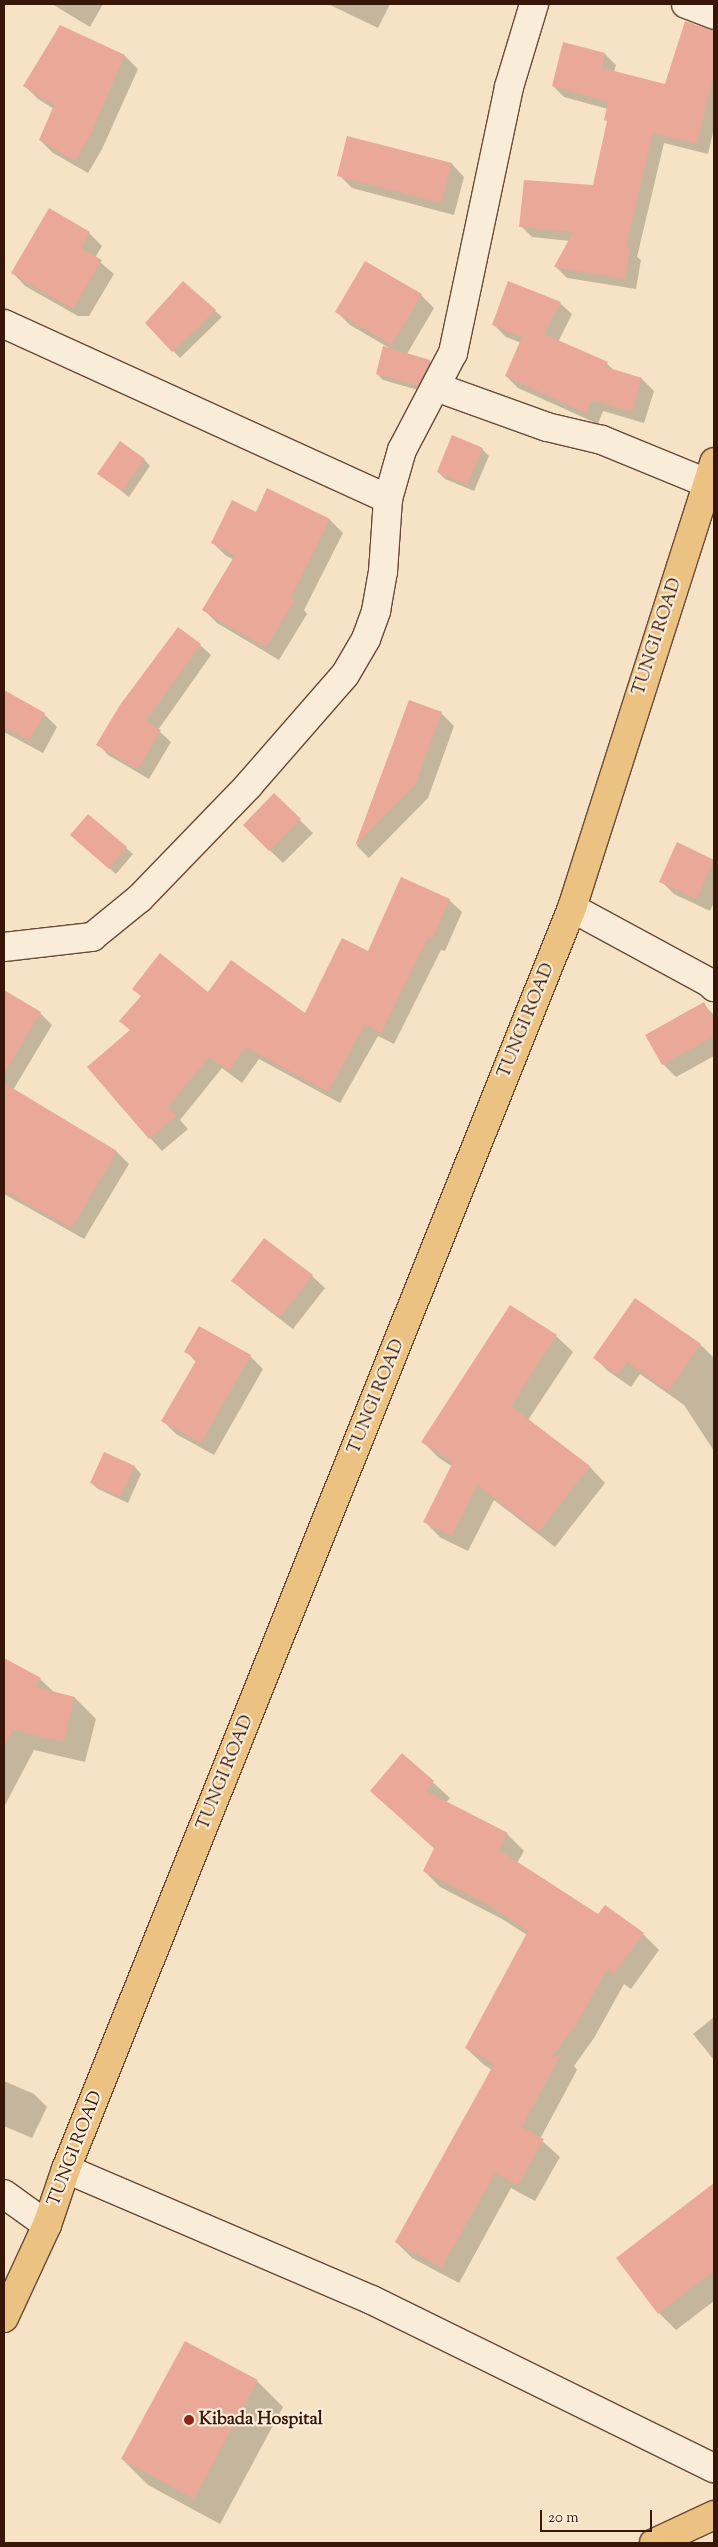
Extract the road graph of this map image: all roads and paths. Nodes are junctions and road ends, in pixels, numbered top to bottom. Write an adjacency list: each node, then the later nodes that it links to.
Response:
1 (534, 4): 5 (street)
2 (686, 4): 3 (street)
3 (714, 15)
4 (4, 324): 7 (street)
5 (436, 387): 6 (street); 7 (street)
6 (710, 472): 8 (main road, TUNGI ROAD)
7 (388, 499): 9 (street)
8 (572, 908): 10 (street); 11 (main road, TUNGI ROAD)
9 (4, 947)
10 (714, 987)
11 (66, 2169): 13 (main road, TUNGI ROAD); 15 (street)
12 (4, 2194): 13 (street)
13 (47, 2225): 14 (main road, TUNGI ROAD)
14 (4, 2318)
15 (714, 2468)
16 (714, 2514): 17 (main road)
17 (654, 2543)

